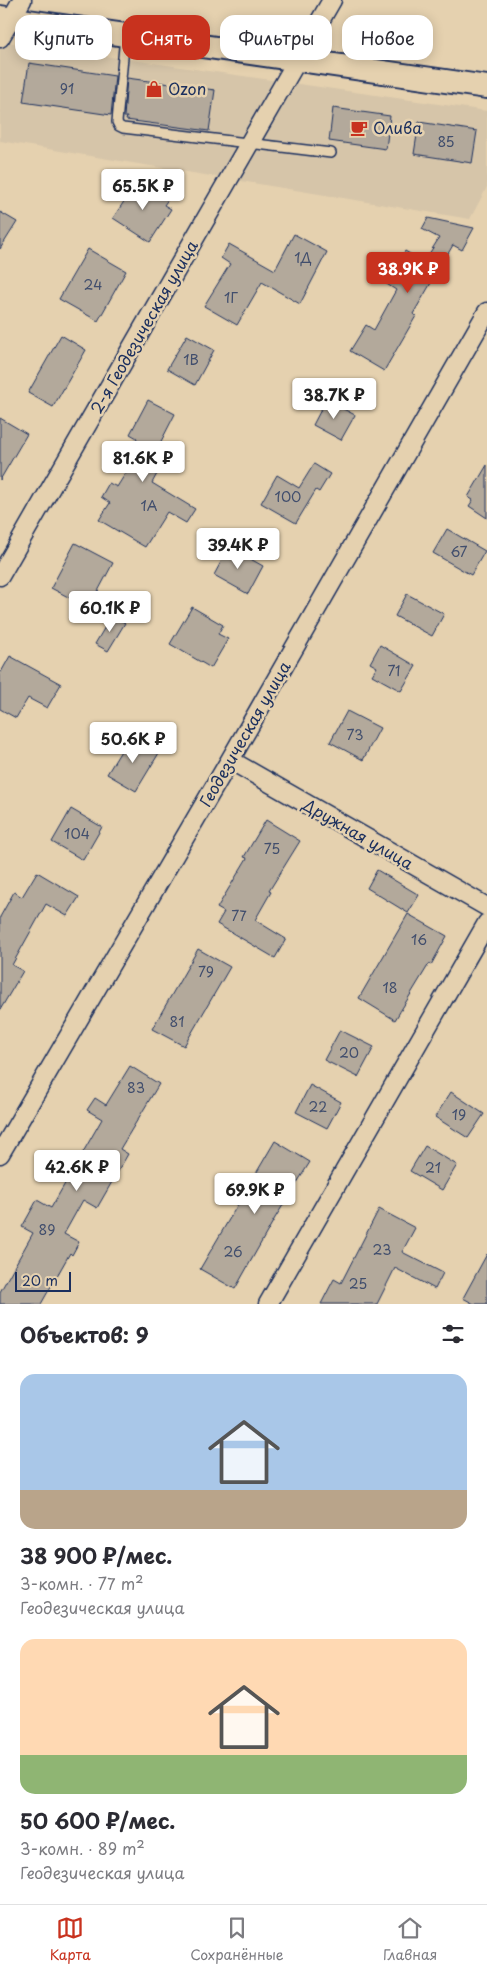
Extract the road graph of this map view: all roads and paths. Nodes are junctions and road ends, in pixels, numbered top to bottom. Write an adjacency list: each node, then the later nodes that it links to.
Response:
1 (332, 0): 6 (street, 2-я Геодезическая улица)
2 (8, 18): 3 (street)
3 (122, 36)
4 (210, 48): 6 (street)
5 (123, 60): 8 (lane)
6 (297, 61): 7 (street); 8 (street, 2-я Геодезическая улица)
7 (487, 86)
8 (251, 143): 9 (lane); 11 (street, 2-я Геодезическая улица)
9 (331, 153)
10 (487, 312): 12 (street, Геодезическая улица)
11 (0, 576)
12 (230, 760): 13 (street, Дружная улица); 15 (street, Геодезическая улица)
13 (487, 907)
14 (487, 922): 16 (street)
15 (0, 1154)
16 (268, 1304)

